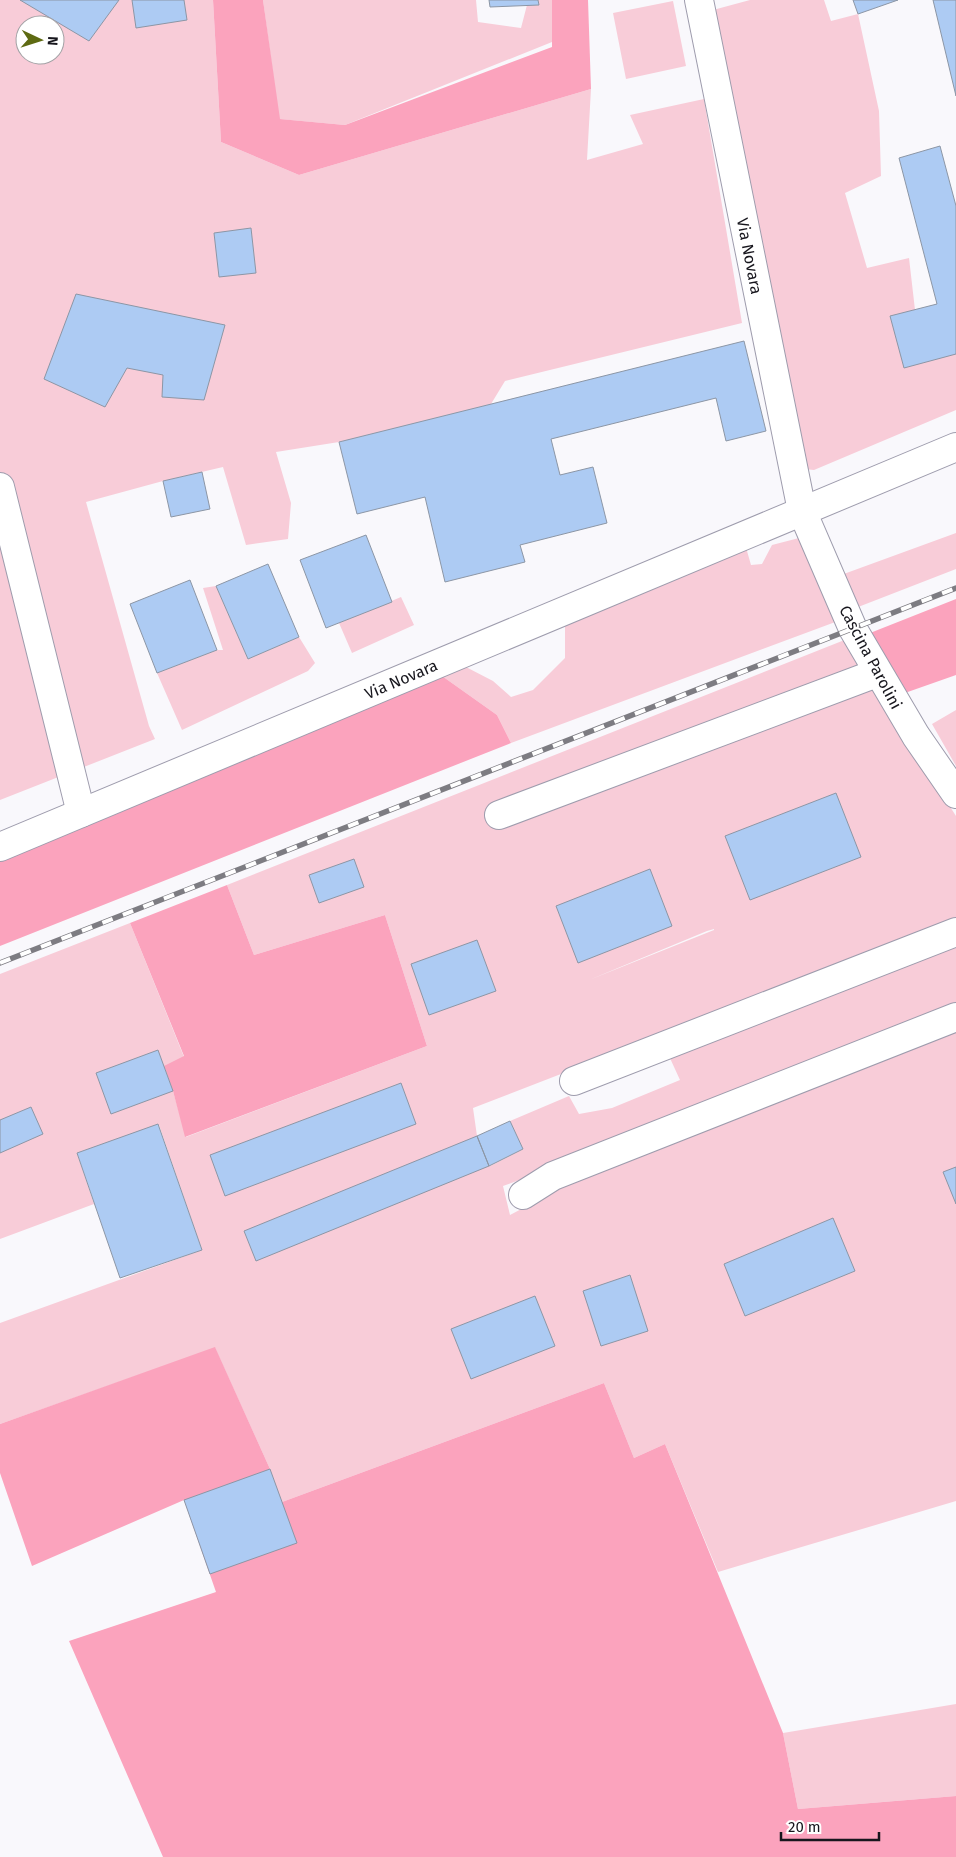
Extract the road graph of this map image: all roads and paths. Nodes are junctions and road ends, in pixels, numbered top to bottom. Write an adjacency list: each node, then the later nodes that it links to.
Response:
1 (699, 0): 4 (street, Via Novara)
2 (956, 447): 4 (street, Via Novara)
3 (0, 487): 7 (street)
4 (802, 511): 5 (street, Cascina Parolini); 7 (street, Via Novara)
5 (878, 673): 6 (street, Cascina Parolini); 8 (street)
6 (956, 794)
7 (81, 813): 9 (street, Via Novara)
8 (499, 815)
9 (0, 847)
10 (956, 932): 12 (street)
11 (956, 1017): 13 (street)
12 (574, 1081)
13 (523, 1195)

